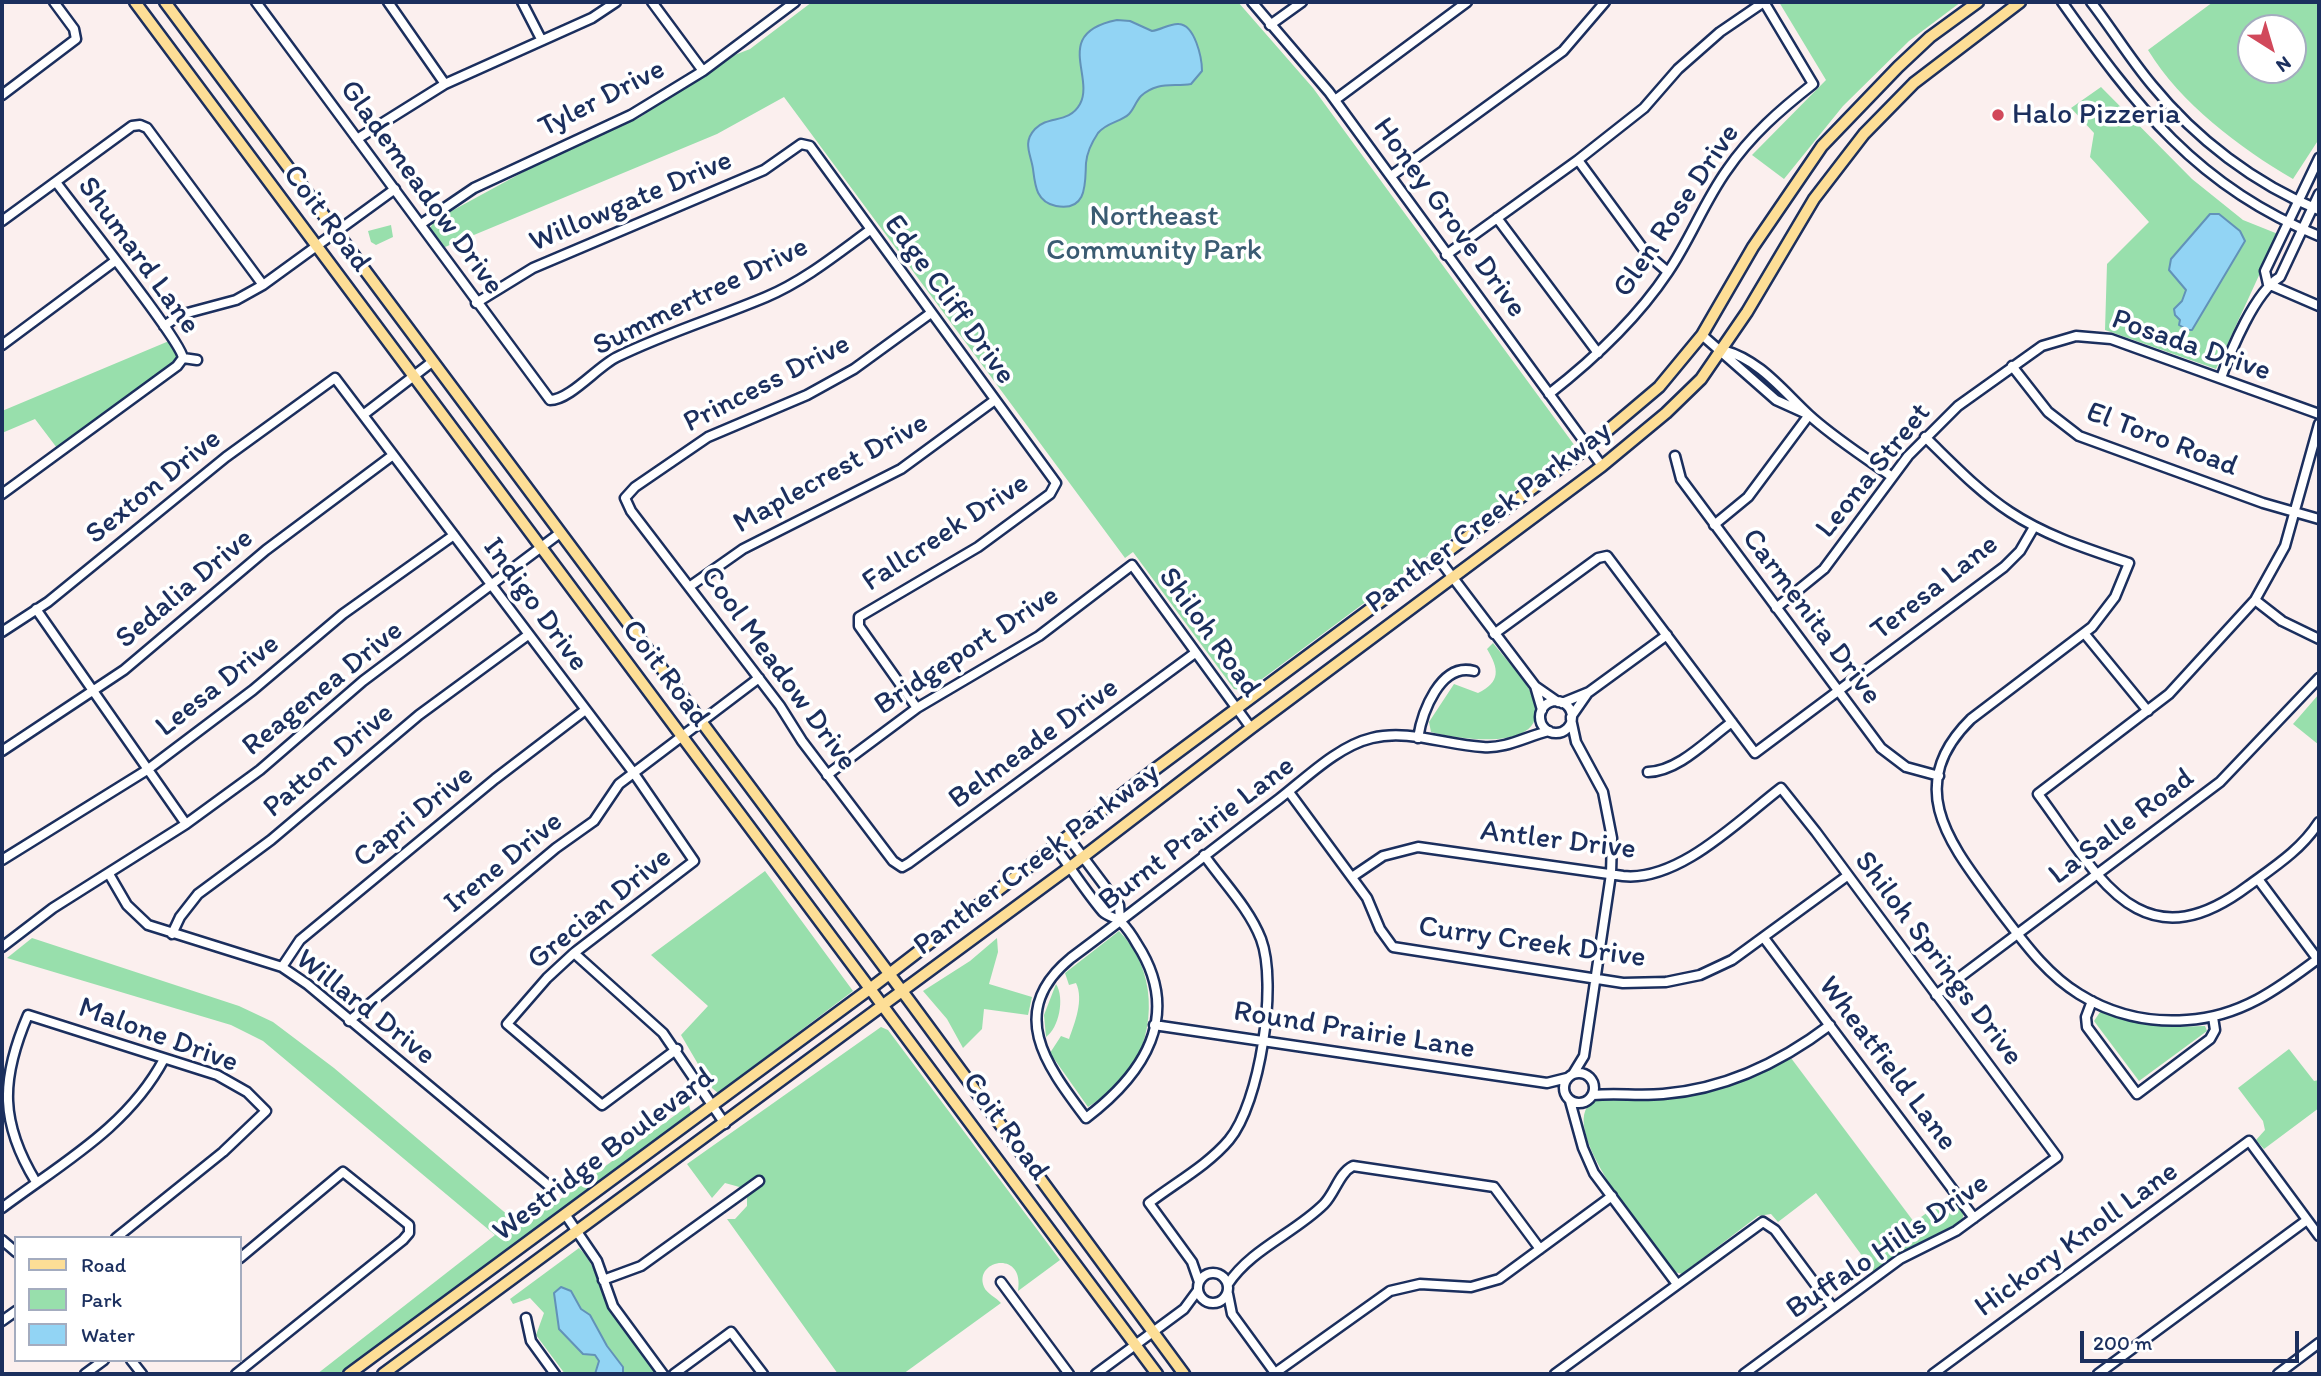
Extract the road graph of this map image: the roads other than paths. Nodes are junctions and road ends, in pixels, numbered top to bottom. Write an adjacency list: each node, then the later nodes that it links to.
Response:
1 (54, 2): 24 (street)
2 (135, 2): 44 (main road, Coit Road)
3 (165, 2): 42 (main road, Coit Road)
4 (256, 2): 26 (street, Glademeadow Drive)
5 (388, 2): 23 (street)
6 (522, 2): 21 (street)
7 (616, 2): 21 (street)
8 (652, 2): 22 (street)
9 (795, 2): 19 (street, Tyler Drive)
10 (1252, 2): 20 (street, Honey Grove Drive)
11 (1302, 2): 20 (street)
12 (1468, 2): 25 (street)
13 (1605, 2): 30 (street)
14 (1764, 2): 29 (street); 47 (street, Glen Rose Drive)
15 (1978, 2): 54 (main road, Panther Creek Parkway)
16 (2021, 2): 56 (main road, Panther Creek Parkway)
17 (2062, 2): 38 (street)
18 (2091, 2): 34 (street)
19 (783, 5): 22 (street, Tyler Drive)
20 (1270, 25): 25 (street, Honey Grove Drive)
21 (541, 39): 23 (street)
22 (703, 71): 39 (street, Tyler Drive)
23 (445, 84): 26 (street)
24 (2, 95)
25 (1335, 100): 30 (street, Honey Grove Drive)
26 (357, 139): 32 (street, Glademeadow Drive)
27 (805, 144): 41 (street, Edge Cliff Drive); 50 (street, Willowgate Drive)
28 (2319, 158): 34 (street)
29 (1578, 160): 36 (street); 47 (street)
30 (1391, 176): 45 (street, Honey Grove Drive)
31 (56, 182): 37 (street); 46 (street, Shumard Lane); 49 (street)
32 (395, 189): 39 (street, Glademeadow Drive); 42 (street)
33 (2319, 194): 35 (street)
34 (2298, 200): 35 (street); 38 (street)
35 (2316, 209): 40 (street)
36 (1497, 218): 45 (street); 57 (street)
37 (2, 221)
38 (2287, 222): 40 (street); 48 (street)
39 (421, 224): 50 (street, Glademeadow Drive)
40 (2302, 229): 43 (street); 48 (street)
41 (870, 230): 52 (street, Edge Cliff Drive); 66 (street, Summertree Drive)
42 (336, 231): 44 (street); 60 (main road, Coit Road)
43 (2319, 236)
44 (315, 246): 49 (street); 62 (main road, Coit Road)
45 (1446, 255): 65 (street, Honey Grove Drive)
46 (115, 261): 53 (street, Shumard Lane); 55 (street)
47 (1668, 272): 57 (street, Glen Rose Drive)
48 (2268, 284): 51 (street); 63 (street)
49 (264, 285): 53 (street)
50 (476, 303): 66 (street, Glademeadow Drive)
51 (2319, 306)
52 (931, 313): 67 (street, Edge Cliff Drive); 80 (street, Princess Drive)
53 (164, 326): 58 (street, Shumard Lane)
54 (1702, 335): 56 (street); 73 (main road, Panther Creek Parkway)
55 (2, 345)
56 (1722, 349): 70 (street); 70 (street); 76 (main road, Panther Creek Parkway)
57 (1598, 353): 65 (street, Glen Rose Drive)
58 (183, 358): 59 (street); 79 (street)
59 (197, 360)
60 (432, 362): 62 (street); 85 (main road, Coit Road)
61 (2012, 366): 63 (street, Posada Drive); 72 (street, Leona Street); 81 (street, El Toro Road)
62 (414, 376): 69 (street); 87 (main road, Coit Road)
63 (2221, 378): 68 (street, Posada Drive)
64 (335, 379): 69 (street, Indigo Drive); 95 (street, Sexton Drive)
65 (1549, 394): 73 (street, Honey Grove Drive)
66 (550, 400)
67 (995, 400): 78 (street, Edge Cliff Drive); 92 (street, Maplecrest Drive)
68 (2319, 414)
69 (363, 415): 74 (street, Indigo Drive)
70 (1809, 415): 77 (street); 83 (street)
71 (2319, 424): 81 (street)
72 (1925, 438): 77 (street, Leona Street); 84 (street)
73 (1588, 447): 76 (street, Honey Grove Drive); 88 (main road, Panther Creek Parkway)
74 (393, 455): 86 (street, Indigo Drive); 108 (street, Sedalia Drive)
75 (1675, 456): 83 (street, Carmenita Drive)
76 (1602, 466): 90 (main road, Panther Creek Parkway)
77 (1892, 477): 94 (street, Leona Street)
78 (1056, 483): 111 (street, Fallcreek Drive)
79 (2, 494)
80 (625, 497): 92 (street, Cool Meadow Drive)
81 (2295, 513): 82 (street, El Toro Road); 93 (street)
82 (2319, 519)
83 (1714, 525): 94 (street, Carmenita Drive)
84 (2034, 527): 97 (street); 107 (street, Teresa Lane)
85 (560, 533): 87 (street, Reagenea Drive); 118 (main road, Coit Road)
86 (454, 535): 91 (street, Indigo Drive); 127 (street, Leesa Drive)
87 (541, 548): 91 (street, Reagenea Drive); 122 (main road, Coit Road)
88 (1438, 558): 90 (street); 112 (main road, Panther Creek Parkway)
89 (1132, 565): 102 (street, Shiloh Road); 111 (street, Bridgeport Drive)
90 (1452, 578): 98 (street); 120 (main road, Panther Creek Parkway)
91 (492, 585): 99 (street, Indigo Drive); 135 (street, Reagenea Drive)
92 (689, 587): 104 (street, Cool Meadow Drive)
93 (2255, 600): 101 (street); 115 (street)
94 (1776, 608): 107 (street, Carmenita Drive)
95 (36, 609): 96 (street, Sexton Drive); 108 (street)
96 (2, 632)
97 (2084, 633): 115 (street); 131 (street)
98 (1494, 634): 100 (street); 106 (street)
99 (528, 635): 114 (street, Indigo Drive); 151 (street, Patton Drive)
100 (1667, 635): 109 (street); 119 (street)
101 (2319, 639)
102 (1195, 653): 112 (street, Shiloh Road); 142 (street, Belmeade Drive)
103 (1474, 671): 124 (street)
104 (759, 678): 118 (street, Irene Drive); 130 (street, Cool Meadow Drive)
105 (2319, 678): 146 (street, La Salle Road)
106 (1535, 686): 110 (street); 113 (street)
107 (1838, 691): 119 (street, Teresa Lane); 131 (street, Carmenita Drive)
108 (93, 692): 126 (street, Sedalia Drive); 127 (street)
109 (1589, 692): 110 (street); 116 (street)
110 (1560, 702): 113 (street); 116 (street)
111 (917, 708): 130 (street, Bridgeport Drive)
112 (1236, 708): 120 (street, Shiloh Road); 136 (main road, Panther Creek Parkway)
113 (1542, 710): 117 (street)
114 (584, 711): 128 (street, Indigo Drive); 157 (street, Capri Drive)
115 (2148, 711): 146 (street)
116 (1571, 718): 121 (street); 125 (street)
117 (1540, 720): 121 (street); 123 (street)
118 (701, 722): 122 (street, Irene Drive); 158 (main road, Coit Road)
119 (1732, 722): 129 (street)
120 (1251, 728): 139 (main road, Panther Creek Parkway)
121 (1553, 732): 123 (street, Burnt Prairie Lane); 125 (street)
122 (681, 736): 128 (street, Irene Drive); 160 (main road, Coit Road)
123 (1530, 736): 124 (street, Burnt Prairie Lane)
124 (1418, 738): 133 (street, Burnt Prairie Lane)
125 (1576, 742): 145 (street)
126 (2, 751)
127 (147, 770): 135 (street); 140 (street, Leesa Drive)
128 (633, 772): 141 (street, Indigo Drive); 166 (street, Irene Drive)
129 (1647, 772)
130 (827, 775): 142 (street, Cool Meadow Drive)
131 (1939, 776): 152 (street)
132 (1782, 788): 145 (street, Antler Drive); 147 (street, Shiloh Springs Drive)
133 (1289, 792): 138 (street, Burnt Prairie Lane); 148 (street)
134 (2319, 822): 149 (street)
135 (186, 824): 144 (street, Reagenea Drive)
136 (1068, 837): 137 (main road, Panther Creek Parkway); 139 (street)
137 (1055, 847): 143 (street); 158 (main road, Panther Creek Parkway)
138 (1204, 855): 150 (street, Burnt Prairie Lane); 169 (street)
139 (1083, 857): 143 (main road, Panther Creek Parkway); 150 (street)
140 (2, 860)
141 (694, 861): 155 (street, Grecian Drive)
142 (899, 866)
143 (1070, 867): 150 (street); 161 (main road, Panther Creek Parkway)
144 (110, 874): 151 (street, Willard Drive); 154 (street, Reagenea Drive)
145 (1611, 874): 148 (street, Antler Drive); 159 (street)
146 (2098, 874): 149 (street); 152 (street, La Salle Road)
147 (1847, 876): 153 (street, Curry Creek Drive); 162 (street, Shiloh Springs Drive)
148 (1352, 877): 159 (street, Curry Creek Drive)
149 (2258, 879): 156 (street)
150 (1120, 921): 167 (street); 167 (street, Burnt Prairie Lane)
151 (172, 934): 157 (street, Willard Drive)
152 (2017, 934): 162 (street, La Salle Road); 163 (street)
153 (1764, 938): 159 (street, Curry Creek Drive); 168 (street, Wheatfield Lane)
154 (2, 947)
155 (574, 953): 170 (street); 170 (street, Grecian Drive)
156 (2319, 959): 165 (street)
157 (282, 967): 166 (street, Willard Drive)
158 (887, 972): 160 (main road, Westridge Boulevard); 161 (main road, Coit Road)
159 (1595, 979): 171 (street)
160 (871, 988): 164 (main road, Coit Road); 179 (main road, Westridge Boulevard)
161 (903, 992): 164 (main road, Westridge Boulevard); 210 (main road, Coit Road)
162 (1936, 995): 182 (street, Shiloh Springs Drive)
163 (2092, 1001): 165 (street); 165 (street)
164 (885, 1006): 181 (main road, Westridge Boulevard); 212 (main road, Coit Road)
165 (2213, 1017)
166 (349, 1021): 185 (street, Willard Drive)
167 (1154, 1025): 169 (street, Round Prairie Lane)
168 (1830, 1025): 176 (street); 189 (street, Wheatfield Lane)
169 (1261, 1041): 175 (street, Round Prairie Lane); 196 (street)
170 (677, 1049): 179 (street)
171 (1584, 1056): 173 (street); 174 (street)
172 (164, 1059): 184 (street); 184 (street, Malone Drive); 192 (street, Malone Drive)
173 (1570, 1076): 174 (street); 175 (street, Round Prairie Lane); 177 (street)
174 (1592, 1080): 176 (street); 178 (street)
175 (1547, 1083): 177 (street, Round Prairie Lane)
176 (1616, 1093): 178 (street)
177 (1568, 1098): 178 (street); 180 (street)
178 (1590, 1098): 180 (street)
179 (711, 1106): 181 (street); 188 (main road, Westridge Boulevard)
180 (1577, 1122): 186 (street)
181 (725, 1124): 191 (main road, Westridge Boulevard)
182 (2057, 1157): 189 (street, Buffalo Hills Drive)
183 (759, 1181): 199 (street)
184 (36, 1182): 187 (street)
185 (548, 1185)
186 (1612, 1196): 194 (street); 202 (street)
187 (2, 1208)
188 (565, 1214): 191 (street); 217 (main road, Westridge Boulevard)
189 (1974, 1218): 206 (street, Buffalo Hills Drive)
190 (2307, 1220): 193 (street); 229 (street, Hickory Knoll Lane); 230 (street)
191 (578, 1232): 199 (street); 218 (main road, Westridge Boulevard)
192 (118, 1236)
193 (2319, 1236)
194 (1540, 1249): 197 (street); 214 (street)
195 (242, 1256): 216 (street)
196 (1192, 1262): 198 (street); 203 (street)
197 (1239, 1269): 198 (street); 201 (street)
198 (1214, 1273): 201 (street); 203 (street)
199 (603, 1280): 220 (street)
200 (1001, 1282): 223 (street)
201 (1228, 1284): 204 (street)
202 (1676, 1284): 206 (street); 227 (street)
203 (1198, 1286): 205 (street); 207 (street)
204 (1228, 1294): 205 (street); 208 (street)
205 (1211, 1303): 207 (street); 208 (street)
206 (1833, 1308): 228 (street, Buffalo Hills Drive)
207 (1184, 1309): 210 (street)
208 (1231, 1314): 214 (street)
209 (526, 1318): 219 (street)
210 (1152, 1332): 212 (street); 226 (main road, Coit Road)
211 (2319, 1343): 231 (street)
212 (1135, 1345): 224 (street); 225 (main road, Coit Road)
213 (101, 1362): 215 (street)
214 (1275, 1373)
215 (85, 1374)
216 (236, 1374)
217 (349, 1374)
218 (383, 1374)
219 (555, 1374)
220 (663, 1374)
221 (674, 1374): 222 (street)
222 (763, 1374)
223 (1069, 1374)
224 (1096, 1374)
225 (1157, 1374)
226 (1184, 1374)
227 (1555, 1374)
228 (1744, 1374)
229 (1933, 1374)
230 (2098, 1374)
231 (2278, 1374)

